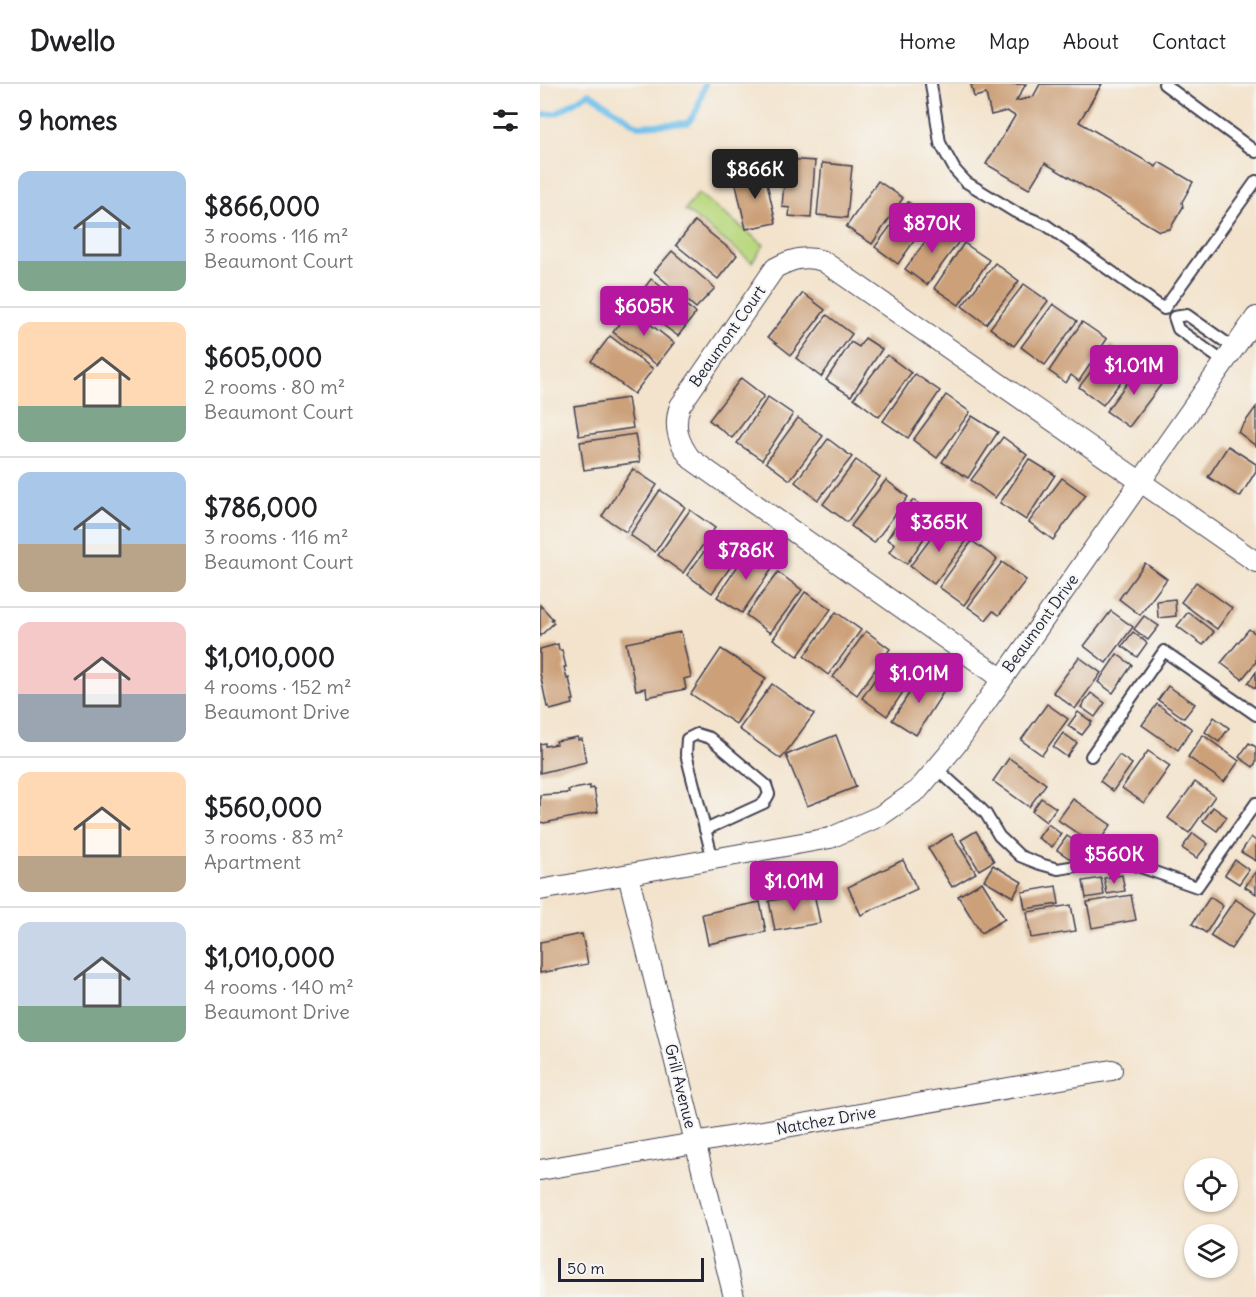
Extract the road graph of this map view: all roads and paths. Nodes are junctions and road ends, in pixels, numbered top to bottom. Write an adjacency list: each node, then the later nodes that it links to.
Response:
1 (931, 84): 5 (lane)
2 (1164, 84): 3 (lane)
3 (1256, 152)
4 (1256, 182): 5 (lane)
5 (1164, 309): 6 (lane)
6 (1174, 316): 8 (lane); 8 (lane)
7 (1256, 317): 8 (street, Beaumont Drive)
8 (1229, 355): 9 (street, Beaumont Drive)
9 (1142, 482): 10 (street); 11 (street, Beaumont Drive); 11 (street, Beaumont Court)
10 (1256, 562)
11 (1001, 678): 14 (street, Beaumont Drive)
12 (1256, 715): 13 (lane)
13 (1091, 756)
14 (937, 769): 15 (lane); 17 (street, Beaumont Drive)
15 (1256, 803)
16 (705, 830): 16 (lane); 17 (lane)
17 (713, 860): 18 (street, Beaumont Drive)
18 (628, 875): 19 (street, Beaumont Drive); 21 (street, Grill Avenue)
19 (540, 890)
20 (1112, 1070): 21 (street, Natchez Drive)
21 (694, 1143): 22 (street, Natchez Drive); 23 (street, Grill Avenue)
22 (540, 1170)
23 (734, 1297)

